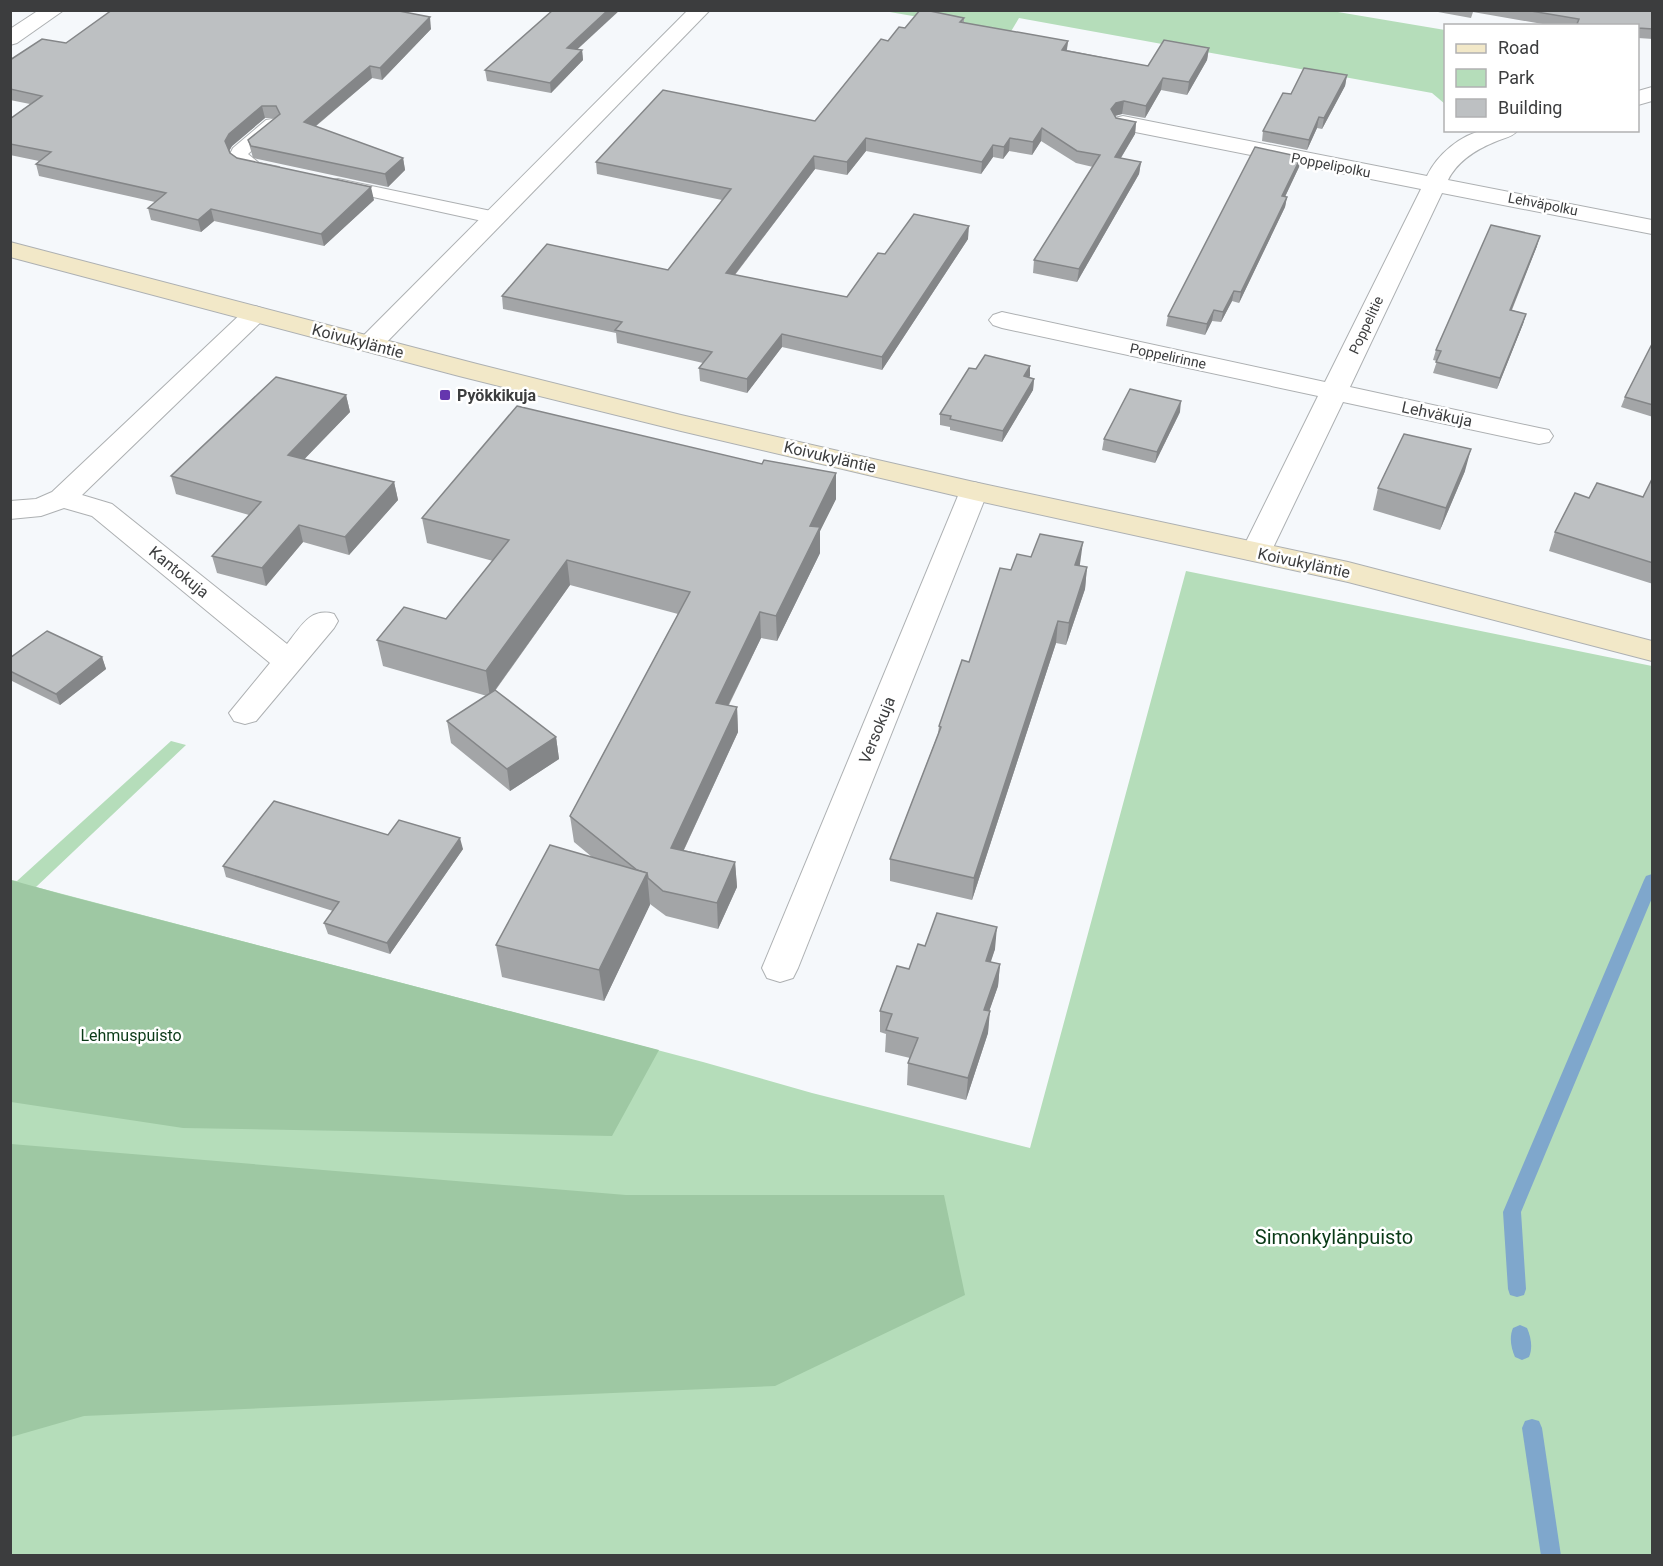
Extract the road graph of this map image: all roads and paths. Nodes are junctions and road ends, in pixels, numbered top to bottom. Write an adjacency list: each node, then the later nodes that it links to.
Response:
1 (54, 10): 3 (street)
2 (700, 10): 10 (street)
3 (10, 39)
4 (1123, 123): 9 (street, Poppelipolku)
5 (272, 124): 7 (lane)
6 (1500, 132): 9 (street, Poppelitie)
7 (294, 176)
8 (316, 180): 10 (lane)
9 (1433, 183): 11 (street, Lehväpolku); 16 (street, Poppelitie)
10 (496, 218): 15 (street)
11 (1653, 227)
12 (10, 249): 13 (main road, Koivukyläntie)
13 (255, 314): 15 (main road, Koivukyläntie); 19 (street)
14 (1002, 320): 16 (street, Poppelirinne)
15 (370, 344): 18 (main road, Koivukyläntie)
16 (1334, 393): 17 (street, Lehväkuja); 21 (street, Poppelitie)
17 (1539, 436)
18 (974, 491): 21 (main road, Koivukyläntie); 26 (street, Versokuja)
19 (62, 498): 20 (street); 24 (street, Kantokuja)
20 (10, 510)
21 (1256, 552): 23 (main road, Koivukyläntie)
22 (323, 621): 24 (street)
23 (1653, 651)
24 (288, 661): 25 (street)
25 (245, 713)
26 (780, 969)

